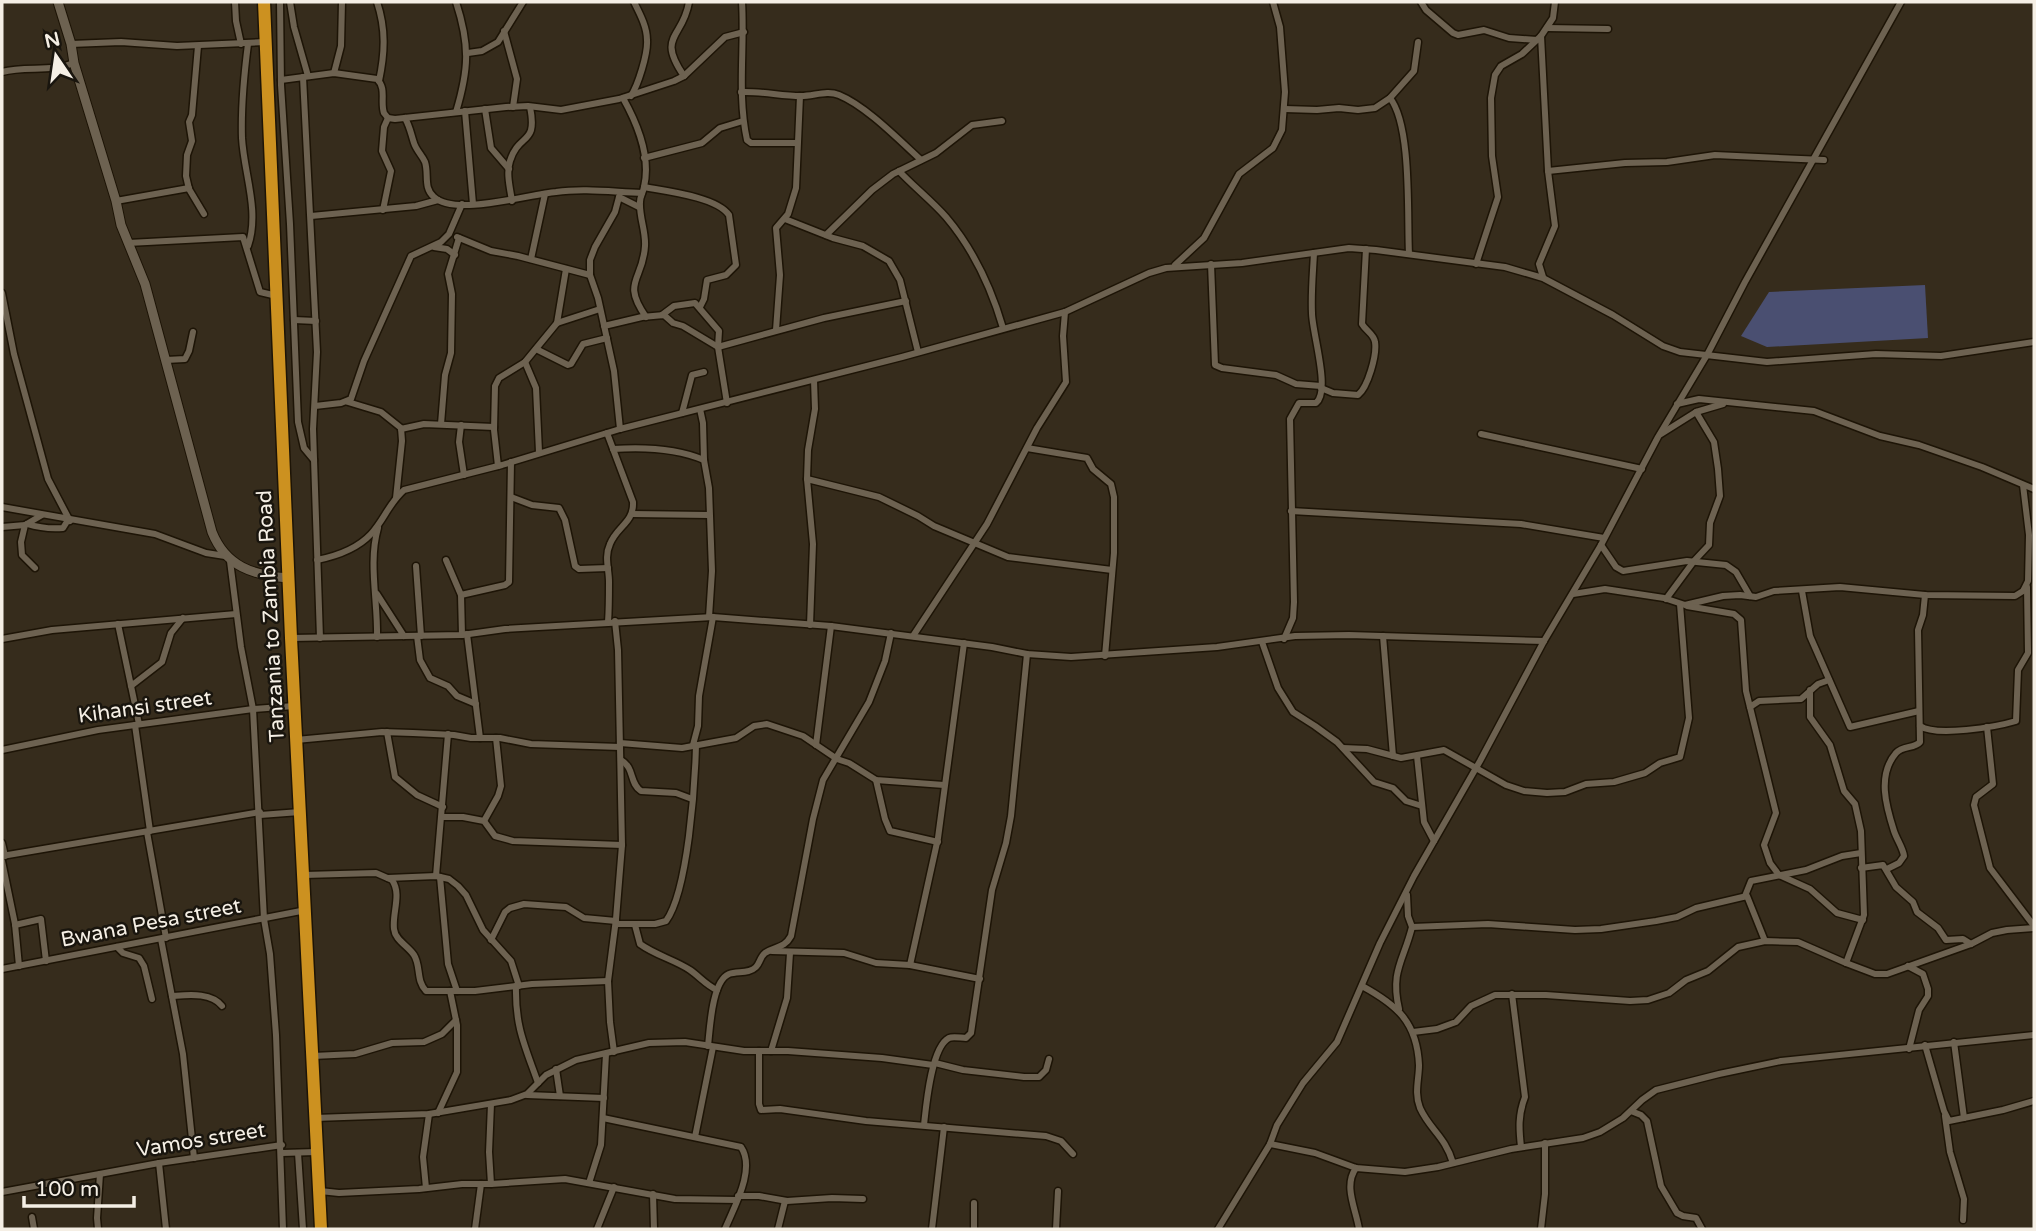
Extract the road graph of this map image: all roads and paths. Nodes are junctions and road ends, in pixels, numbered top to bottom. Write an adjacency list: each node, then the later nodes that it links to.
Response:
1 (58, 2): 24 (street)
2 (235, 2): 25 (street)
3 (264, 2): 22 (highway, Tanzania to Zambia Road)
4 (280, 2): 33 (street)
5 (290, 2): 32 (street)
6 (342, 2): 30 (street)
7 (377, 2): 34 (street)
8 (456, 2): 27 (street)
9 (523, 2): 19 (street)
10 (634, 2): 37 (street)
11 (689, 2): 31 (street)
12 (742, 2): 20 (street)
13 (1273, 2): 42 (street)
14 (1421, 2): 21 (street)
15 (1555, 2): 17 (street)
16 (1901, 2): 51 (street)
17 (1547, 27): 18 (street); 21 (street)
18 (1608, 29)
19 (504, 31): 27 (street); 39 (street)
20 (744, 32): 31 (street); 35 (street)
21 (1539, 38): 56 (street); 83 (street)
22 (266, 42): 25 (street); 89 (highway, Tanzania to Zambia Road)
23 (1418, 42): 38 (street)
24 (72, 44): 26 (street); 28 (street)
25 (245, 44): 26 (street); 75 (street)
26 (198, 46): 57 (street)
27 (468, 52): 44 (street)
28 (74, 63): 29 (street); 62 (street)
29 (2, 72)
30 (334, 73): 32 (street); 34 (street)
31 (684, 76): 37 (street)
32 (306, 77): 33 (street); 69 (street)
33 (281, 80): 96 (street)
34 (379, 80): 45 (street)
35 (740, 92): 36 (street); 47 (street)
36 (800, 96): 49 (street); 52 (street)
37 (627, 97): 40 (street); 50 (street)
38 (1390, 98): 42 (street); 79 (street)
39 (513, 107): 40 (street); 41 (street)
40 (530, 107): 54 (street)
41 (485, 109): 43 (street); 54 (street)
42 (1285, 109): 84 (street)
43 (465, 111): 44 (street); 65 (street)
44 (456, 112): 46 (street)
45 (388, 118): 46 (street); 67 (street)
46 (405, 118): 61 (street)
47 (744, 121): 49 (street); 50 (street)
48 (1002, 121): 52 (street)
49 (797, 144): 70 (street)
50 (644, 158): 58 (street)
51 (1813, 159): 53 (street); 56 (street); 108 (street)
52 (920, 160): 55 (street)
53 (1824, 160)
54 (509, 169): 63 (street)
55 (899, 171): 72 (street); 100 (street)
56 (1548, 171): 87 (street)
57 (189, 188): 62 (street); 68 (street)
58 (643, 190): 60 (street); 66 (street); 91 (street)
59 (545, 194): 60 (street); 63 (street); 81 (street)
60 (617, 195): 66 (street); 86 (street)
61 (438, 200): 64 (street); 67 (street)
62 (116, 201): 74 (street)
63 (512, 201): 65 (street)
64 (462, 204): 65 (street); 71 (street)
65 (473, 204)
66 (639, 207): 95 (street)
67 (383, 210): 69 (street)
68 (204, 214)
69 (311, 216): 97 (street)
70 (785, 219): 72 (street); 101 (street)
71 (449, 234): 73 (street); 76 (street)
72 (826, 235): 90 (street)
73 (459, 238): 80 (street); 81 (street)
74 (128, 243): 75 (street); 109 (street)
75 (248, 246): 89 (street)
76 (432, 247): 80 (street); 114 (street)
77 (1366, 249): 78 (street); 79 (street); 113 (street)
78 (1314, 253): 82 (street); 113 (street)
79 (1409, 254): 83 (street)
80 (455, 255): 122 (street)
81 (531, 259): 85 (street)
82 (1211, 264): 84 (street); 113 (street)
83 (1476, 264): 87 (street)
84 (1174, 266): 93 (street)
85 (566, 269): 86 (street); 98 (street)
86 (590, 275): 92 (street)
87 (1543, 278): 108 (street)
88 (2, 293): 149 (street)
89 (277, 296): 163 (highway, Tanzania to Zambia Road)
90 (906, 301): 101 (street); 107 (street)
91 (700, 307): 94 (street); 105 (street)
92 (600, 309): 98 (street); 99 (street)
93 (1065, 312): 100 (street); 130 (street)
94 (662, 315): 95 (street); 105 (street)
95 (646, 317): 99 (street)
96 (295, 320): 97 (street); 134 (street)
97 (316, 321): 118 (street)
98 (556, 323): 106 (street)
99 (604, 326): 103 (street)
100 (1003, 328): 107 (street)
101 (776, 330): 105 (street)
102 (193, 332): 109 (street)
103 (607, 338): 106 (street); 126 (street)
104 (2034, 342): 108 (street)
105 (718, 347): 115 (street)
106 (536, 349): 110 (street)
107 (918, 352): 112 (street)
108 (1707, 355): 117 (street)
109 (166, 360): 155 (street)
110 (525, 362): 124 (street); 132 (street)
111 (705, 372): 121 (street)
112 (814, 380): 115 (street); 139 (street)
113 (1321, 387): 145 (street)
114 (348, 402): 118 (street); 125 (street)
115 (727, 402): 119 (street)
116 (1725, 403): 117 (street); 120 (street); 140 (street)
117 (1677, 404): 129 (street)
118 (314, 406): 134 (street)
119 (700, 409): 121 (street); 133 (street)
120 (1696, 412): 129 (street); 158 (street)
121 (682, 413): 126 (street)
122 (441, 424): 123 (street); 125 (street)
123 (461, 425): 124 (street); 138 (street)
124 (494, 427): 136 (street)
125 (401, 429): 143 (street)
126 (620, 429): 127 (street)
127 (607, 433): 131 (street); 132 (street)
128 (1481, 434): 137 (street)
129 (1659, 435): 137 (street)
130 (1027, 448): 154 (street); 162 (street)
131 (613, 449): 133 (street); 146 (street)
132 (539, 452): 135 (street)
133 (704, 460): 148 (street)
134 (314, 461): 156 (street)
135 (511, 462): 136 (street); 142 (street)
136 (498, 466): 138 (street)
137 (1643, 469): 153 (street)
138 (464, 475): 143 (street)
139 (807, 479): 154 (street); 178 (street)
140 (2023, 485): 141 (street); 164 (street)
141 (2034, 489)
142 (511, 497): 161 (street); 168 (street)
143 (396, 498): 150 (street)
144 (2, 507): 147 (street)
145 (1291, 511): 153 (street); 190 (street)
146 (632, 514): 148 (street); 161 (street)
147 (42, 515): 149 (street); 151 (street)
148 (709, 515): 175 (street)
149 (69, 521): 151 (street); 155 (street)
150 (379, 523): 156 (street); 166 (street)
151 (26, 524): 152 (street); 160 (street)
152 (3, 529)
153 (1603, 541): 158 (street); 167 (street)
154 (973, 542): 162 (street); 184 (street)
155 (228, 558): 163 (street); 173 (street)
156 (317, 560): 188 (street)
157 (446, 560): 168 (street)
158 (1694, 561): 169 (street); 171 (street)
159 (416, 566): 183 (street)
160 (35, 568)
161 (608, 568): 176 (street)
162 (1112, 569): 195 (street)
163 (288, 578): 187 (highway, Tanzania to Zambia Road)
164 (2027, 587): 170 (street); 206 (street)
165 (1802, 591): 169 (street); 170 (street); 196 (street)
166 (376, 592): 182 (street); 186 (street)
167 (1573, 594): 171 (street); 191 (street)
168 (461, 595): 181 (street)
169 (1750, 596): 172 (street)
170 (1926, 596): 203 (street)
171 (1666, 599): 172 (street)
172 (1682, 604): 201 (street); 221 (street)
173 (236, 614): 174 (street); 202 (street)
174 (184, 617): 177 (street); 197 (street)
175 (711, 617): 176 (street); 178 (street); 213 (street)
176 (611, 621): 181 (street); 212 (street)
177 (118, 624): 189 (street); 197 (street)
178 (810, 625): 179 (street)
179 (831, 626): 180 (street); 214 (street)
180 (891, 633): 184 (street); 219 (street)
181 (465, 634): 183 (street); 199 (street)
182 (404, 636): 183 (street); 186 (street)
183 (419, 636): 199 (street)
184 (913, 636): 193 (street)
185 (1382, 636): 190 (street); 191 (street); 217 (street)
186 (377, 637): 188 (street)
187 (290, 638): 188 (street); 200 (highway, Tanzania to Zambia Road)
188 (320, 638)
189 (2, 639)
190 (1284, 639): 192 (street)
191 (1544, 641): 221 (street)
192 (1262, 642): 195 (street); 215 (street)
193 (964, 643): 194 (street); 223 (street)
194 (1027, 654): 195 (street); 267 (street)
195 (1105, 656)
196 (1829, 680): 198 (street); 203 (street)
197 (131, 686): 204 (street)
198 (1810, 690): 201 (street); 236 (street)
199 (476, 704): 209 (street)
200 (295, 706): 202 (street, Kihansi street); 211 (highway, Tanzania to Zambia Road)
201 (1750, 708): 241 (street)
202 (253, 709): 204 (street, Kihansi street); 228 (street)
203 (1919, 711): 205 (street)
204 (137, 724): 216 (street, Kihansi street); 231 (street)
205 (1920, 726): 206 (street); 239 (street)
206 (1987, 727): 253 (street)
207 (387, 732): 208 (street); 211 (street); 226 (street)
208 (447, 734): 209 (street); 226 (street)
209 (480, 738): 210 (street)
210 (496, 738): 212 (street); 230 (street)
211 (296, 740): 227 (highway, Tanzania to Zambia Road)
212 (620, 745): 213 (street); 220 (street)
213 (695, 745): 214 (street); 224 (street)
214 (816, 745): 219 (street)
215 (1343, 748): 217 (street); 225 (street)
216 (2, 750)
217 (1393, 756): 218 (street)
218 (1417, 756): 221 (street); 225 (street)
219 (837, 759): 222 (street); 259 (street)
220 (621, 760): 224 (street); 235 (street)
221 (1476, 769): 232 (street)
222 (876, 780): 223 (street); 233 (street)
223 (944, 785): 233 (street)
224 (692, 799): 251 (street)
225 (1422, 806): 232 (street)
226 (443, 807): 229 (street)
227 (300, 812): 228 (street); 240 (highway, Tanzania to Zambia Road)
228 (260, 813): 231 (street); 247 (street)
229 (442, 817): 230 (street); 242 (street)
230 (484, 821): 235 (street)
231 (148, 831): 237 (street); 254 (street)
232 (1434, 841): 244 (street)
233 (938, 842): 263 (street)
234 (2, 843): 237 (street)
235 (622, 845): 249 (street)
236 (1861, 853): 238 (street); 241 (street)
237 (3, 858): 250 (street)
238 (1861, 868): 239 (street); 248 (street)
239 (1887, 869): 257 (street)
240 (304, 875): 243 (street); 246 (highway, Tanzania to Zambia Road)
241 (1779, 875): 245 (street); 248 (street)
242 (438, 876): 243 (street); 255 (street); 272 (street)
243 (388, 878): 272 (street)
244 (1407, 890): 252 (street); 270 (street)
245 (1745, 896): 252 (street); 256 (street)
246 (306, 911): 247 (street, Bwana Pesa street); 289 (highway, Tanzania to Zambia Road)
247 (264, 919): 254 (street, Bwana Pesa street); 312 (street)
248 (1863, 919): 262 (street)
249 (616, 923): 251 (street); 255 (street); 268 (street)
250 (15, 925): 261 (street); 264 (street)
251 (635, 925): 271 (street)
252 (1412, 927): 277 (street)
253 (2034, 927): 257 (street)
254 (164, 938): 258 (street, Bwana Pesa street); 274 (street)
255 (491, 940): 269 (street)
256 (1765, 941): 262 (street); 273 (street)
257 (1971, 944): 265 (street)
258 (117, 947): 261 (street, Bwana Pesa street); 275 (street)
259 (769, 951): 260 (street); 271 (street)
260 (790, 953): 263 (street); 286 (street)
261 (46, 961): 264 (street, Bwana Pesa street)
262 (1846, 963): 265 (street)
263 (910, 965): 267 (street)
264 (19, 966): 266 (street, Bwana Pesa street)
265 (1908, 966): 284 (street)
266 (2, 969)
267 (980, 979): 291 (street)
268 (608, 981): 269 (street); 287 (street)
269 (517, 986): 272 (street); 293 (street)
270 (1362, 986): 277 (street); 310 (street)
271 (717, 990): 283 (street)
272 (454, 991): 278 (street)
273 (1512, 994): 279 (street); 311 (street)
274 (172, 996): 276 (street); 316 (street)
275 (152, 999)
276 (222, 1006)
277 (1399, 1011): 279 (street)
278 (456, 1020): 289 (street); 301 (street)
279 (1413, 1032): 318 (street)
280 (2034, 1035): 281 (street)
281 (1954, 1042): 282 (street); 305 (street)
282 (1926, 1045): 284 (street); 300 (street)
283 (711, 1046): 285 (street); 287 (street); 308 (street)
284 (1909, 1049): 299 (street)
285 (760, 1051): 286 (street); 306 (street)
286 (771, 1051): 291 (street)
287 (614, 1052): 288 (street)
288 (606, 1054): 292 (street); 296 (street)
289 (313, 1056): 303 (highway, Tanzania to Zambia Road)
290 (1049, 1059): 291 (street)
291 (934, 1064): 306 (street)
292 (556, 1069): 293 (street); 295 (street)
293 (538, 1083): 294 (street)
294 (525, 1095): 295 (street); 298 (street)
295 (561, 1096): 296 (street)
296 (604, 1098): 304 (street)
297 (2034, 1101): 305 (street)
298 (491, 1104): 301 (street); 323 (street)
299 (1631, 1111): 309 (street); 353 (street)
300 (1944, 1111): 305 (street); 335 (street)
301 (438, 1113): 302 (street)
302 (429, 1114): 303 (street); 325 (street)
303 (315, 1118): 313 (highway, Tanzania to Zambia Road)
304 (603, 1118): 308 (street); 321 (street)
305 (1965, 1118)
306 (924, 1125): 307 (street)
307 (944, 1127): 315 (street); 347 (street)
308 (695, 1137): 330 (street)
309 (1545, 1143): 311 (street); 352 (street)
310 (1270, 1144): 319 (street); 350 (street)
311 (1521, 1147): 318 (street)
312 (282, 1149): 314 (street, Vamos street); 316 (street, Vamos street); 339 (street)
313 (316, 1152): 314 (street, Vamos street); 326 (highway, Tanzania to Zambia Road)
314 (298, 1153): 340 (street)
315 (1073, 1154)
316 (194, 1158): 317 (street, Vamos street)
317 (159, 1163): 320 (street, Vamos street); 338 (street)
318 (1453, 1163): 319 (street)
319 (1356, 1168): 351 (street)
320 (100, 1174): 328 (street, Vamos street); 337 (street)
321 (589, 1183): 323 (street); 324 (street)
322 (481, 1184): 323 (street); 325 (street); 342 (street)
323 (491, 1184)
324 (614, 1187): 329 (street); 343 (street)
325 (426, 1188): 326 (street)
326 (318, 1191): 341 (highway, Tanzania to Zambia Road)
327 (1058, 1191): 349 (street)
328 (2, 1192)
329 (653, 1194): 330 (street); 344 (street)
330 (737, 1198): 332 (street); 345 (street)
331 (863, 1199): 332 (street)
332 (785, 1201): 346 (street)
333 (974, 1203): 348 (street)
334 (32, 1217): 336 (street)
335 (1963, 1220)
336 (34, 1229)
337 (98, 1229)
338 (166, 1229)
339 (283, 1229)
340 (303, 1229)
341 (321, 1229)
342 (475, 1229)
343 (597, 1229)
344 (654, 1229)
345 (726, 1229)
346 (778, 1229)
347 (932, 1229)
348 (974, 1229)
349 (1056, 1229)
350 (1218, 1229)
351 (1359, 1229)
352 (1541, 1229)
353 (1702, 1229)

